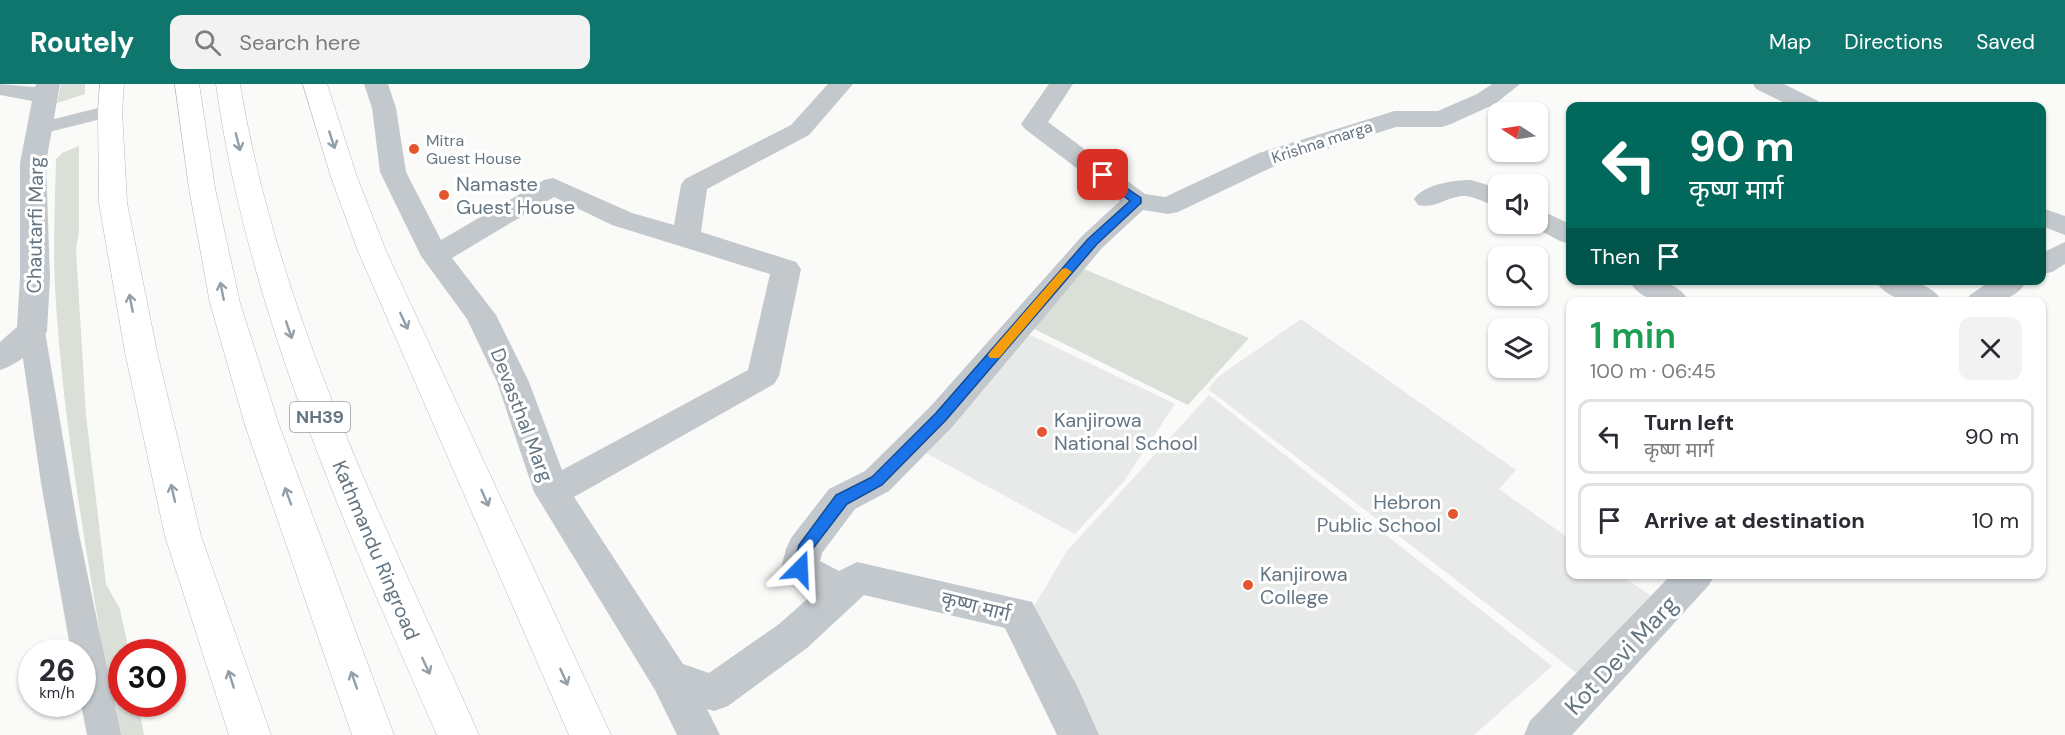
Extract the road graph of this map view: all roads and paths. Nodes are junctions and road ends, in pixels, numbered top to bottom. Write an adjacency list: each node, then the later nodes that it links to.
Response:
1 (187, 84): 39 (main road, NH39, one-way to 1)
2 (228, 84): 40 (main road, Kathmandu Ringroad / NH39, one-way to 40)
3 (315, 84): 41 (main road, one-way to 41)
4 (376, 84): 23 (street, Devasthal Marg)
5 (841, 84): 21 (street)
6 (1061, 84): 16 (street)
7 (1508, 84): 16 (street, Krishna marga)
8 (1765, 84): 12 (street)
9 (0, 88): 10 (street)
10 (46, 90): 13 (street, Chautarfi Marg)
11 (111, 97): 13 (lane); 38 (main road, one-way to 11)
12 (1801, 102)
13 (41, 128): 31 (street, Chautarfi Marg)
14 (1488, 192): 15 (street)
15 (1428, 199)
16 (1137, 201): 35 (street)
17 (2046, 218): 19 (street)
18 (1548, 223): 20 (street)
19 (2065, 226)
20 (1566, 233)
21 (686, 237): 23 (street); 33 (street)
22 (2065, 251): 24 (street)
23 (435, 256): 33 (street, Devasthal Marg)
24 (2046, 263)
25 (1650, 285): 28 (street)
26 (1898, 285): 29 (street)
27 (2006, 285): 30 (street)
28 (1668, 297)
29 (1919, 297)
30 (1988, 297)
31 (32, 331): 32 (street); 37 (lane)
32 (0, 359)
33 (552, 492): 36 (street, Devasthal Marg)
34 (1691, 579): 44 (street, Kot Devi Marg)
35 (842, 590): 36 (street, कृष्ण मार्ग); 43 (street, कृष्ण मार्ग)
36 (669, 677): 42 (street, Devasthal Marg)
37 (104, 735)
38 (250, 735)
39 (374, 735)
40 (458, 735)
41 (590, 735)
42 (699, 735)
43 (1078, 735)
44 (1545, 735)

